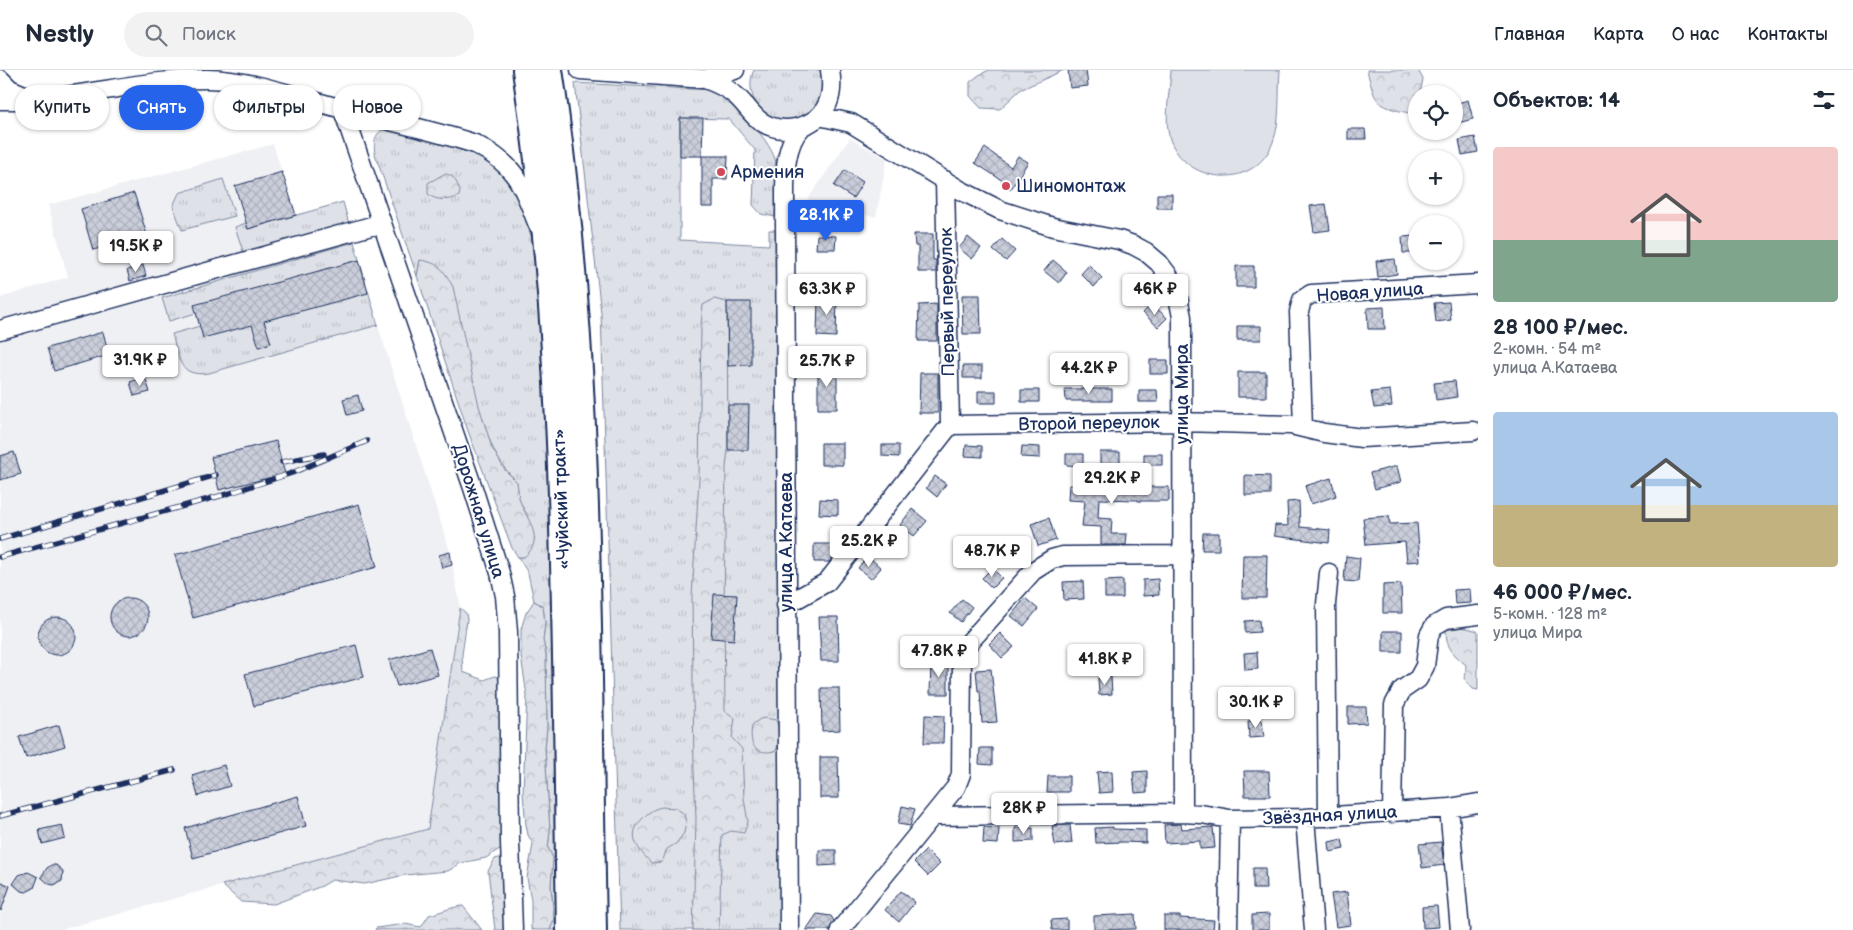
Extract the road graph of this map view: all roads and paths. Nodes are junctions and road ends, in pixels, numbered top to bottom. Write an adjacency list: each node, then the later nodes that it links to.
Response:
1 (580, 70): 7 (street)
2 (735, 70): 7 (street)
3 (744, 70): 12 (street)
4 (539, 77): 23 (highway, «Чуйский тракт»); 44 (highway, «Чуйский тракт»)
5 (831, 77): 14 (street); 15 (street, улица Мира)
6 (0, 79): 9 (street)
7 (705, 79): 12 (street)
8 (109, 90): 13 (street)
9 (15, 92)
10 (0, 100): 11 (street)
11 (15, 100)
12 (746, 104): 16 (street)
13 (333, 107)
14 (819, 116): 15 (street, улица Мира); 17 (street)
15 (851, 123): 21 (street, улица Мира)
16 (768, 126): 17 (street); 20 (street)
17 (802, 127): 20 (street)
18 (421, 129): 23 (street)
19 (351, 130): 22 (street, Дорожная улица)
20 (787, 155): 32 (street, улица А.Катаева)
21 (945, 180): 26 (street, улица Мира); 27 (street, Первый переулок)
22 (382, 223): 25 (street); 42 (street, Дорожная улица)
23 (548, 249): 43 (highway, «Чуйский тракт»)
24 (1478, 284): 28 (street, Новая улица)
25 (0, 330)
26 (1182, 422): 27 (street, Второй переулок); 28 (street, Второй переулок); 30 (street, улица Мира)
27 (950, 425): 32 (street)
28 (1303, 428): 29 (street, Второй переулок)
29 (1473, 432)
30 (1182, 555): 36 (street, улица Мира); 38 (street)
31 (1330, 573): 39 (street)
32 (786, 605): 45 (street, улица А.Катаева)
33 (1478, 615): 37 (street)
34 (1478, 803): 35 (street, Звёздная улица)
35 (1449, 808): 37 (street, Звёздная улица); 49 (street)
36 (1183, 813): 38 (street, Звёздная улица); 41 (street, Звёздная улица)
37 (1392, 813): 39 (street, Звёздная улица)
38 (933, 816): 46 (street)
39 (1328, 817): 40 (street, Звёздная улица)
40 (1305, 818): 41 (street, Звёздная улица); 48 (street)
41 (1230, 819): 47 (street)
42 (513, 930)
43 (570, 930)
44 (593, 930)
45 (789, 930)
46 (840, 930)
47 (1228, 930)
48 (1314, 930)
49 (1460, 930)

